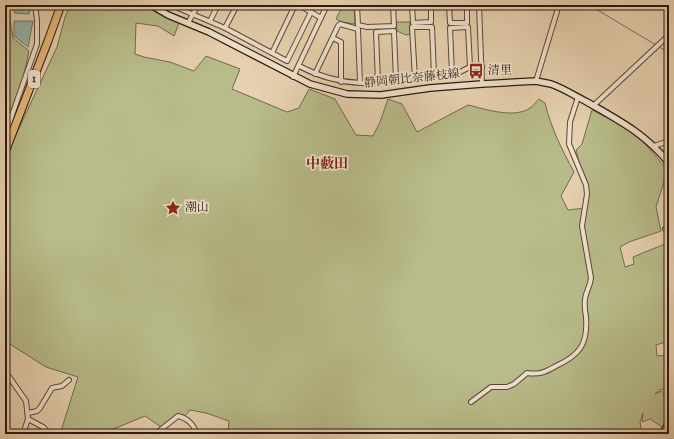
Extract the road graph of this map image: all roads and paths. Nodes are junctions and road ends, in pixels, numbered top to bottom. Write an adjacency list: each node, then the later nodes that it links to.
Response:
1 (35, 5): 49 (street)
2 (57, 5): 30 (highway, 1)
3 (61, 5): 30 (highway, 1)
4 (65, 5): 35 (highway, 1)
5 (151, 5): 26 (main road, 静岡朝比奈藤枝線)
6 (171, 5): 21 (street)
7 (198, 5): 23 (street)
8 (218, 5): 25 (street)
9 (237, 5): 27 (street)
10 (295, 5): 31 (street)
11 (299, 5): 22 (street)
12 (327, 5): 24 (street)
13 (357, 5): 14 (street)
14 (393, 5)
15 (412, 5): 16 (street)
16 (430, 5)
17 (449, 5): 18 (street)
18 (467, 5)
19 (479, 5): 34 (street)
20 (559, 5): 43 (street)
21 (178, 6): 23 (street)
22 (311, 12): 24 (street); 31 (street)
23 (193, 14): 25 (street); 26 (street)
24 (321, 18): 32 (street)
25 (210, 21): 27 (street)
26 (188, 23): 39 (main road, 静岡朝比奈藤枝線)
27 (225, 28): 31 (street)
28 (669, 35): 48 (street)
29 (332, 38): 36 (street); 42 (street); 45 (street)
30 (48, 41): 35 (highway, 1)
31 (272, 53)
32 (298, 66): 36 (street); 39 (street)
33 (470, 67): 34 (street); 37 (street); 37 (street)
34 (482, 67): 46 (street)
35 (37, 72): 52 (highway, 1)
36 (315, 74): 42 (street)
37 (452, 74): 38 (street)
38 (434, 75): 40 (street); 40 (street)
39 (294, 77): 46 (main road, 静岡朝比奈藤枝線)
40 (415, 79): 41 (street)
41 (396, 81): 44 (street); 44 (street)
42 (341, 82): 45 (street)
43 (536, 82): 46 (main road, 静岡朝比奈藤枝線); 47 (main road, 静岡朝比奈藤枝線)
44 (378, 83): 45 (street)
45 (360, 84)
46 (482, 84)
47 (578, 97): 48 (main road, 静岡朝比奈藤枝線); 56 (street)
48 (593, 106): 51 (main road, 静岡朝比奈藤枝線)
49 (5, 135)
50 (669, 141): 51 (street)
51 (654, 146): 53 (main road, 静岡朝比奈藤枝線)
52 (5, 152)
53 (669, 163)
54 (5, 371): 57 (street)
55 (69, 380): 57 (street)
56 (471, 402)
57 (28, 413): 58 (street)
58 (28, 419): 61 (street); 62 (street)
59 (669, 424): 60 (main road)
60 (665, 433)
61 (23, 434)
62 (50, 434)
63 (155, 434): 64 (street)
64 (196, 434)

